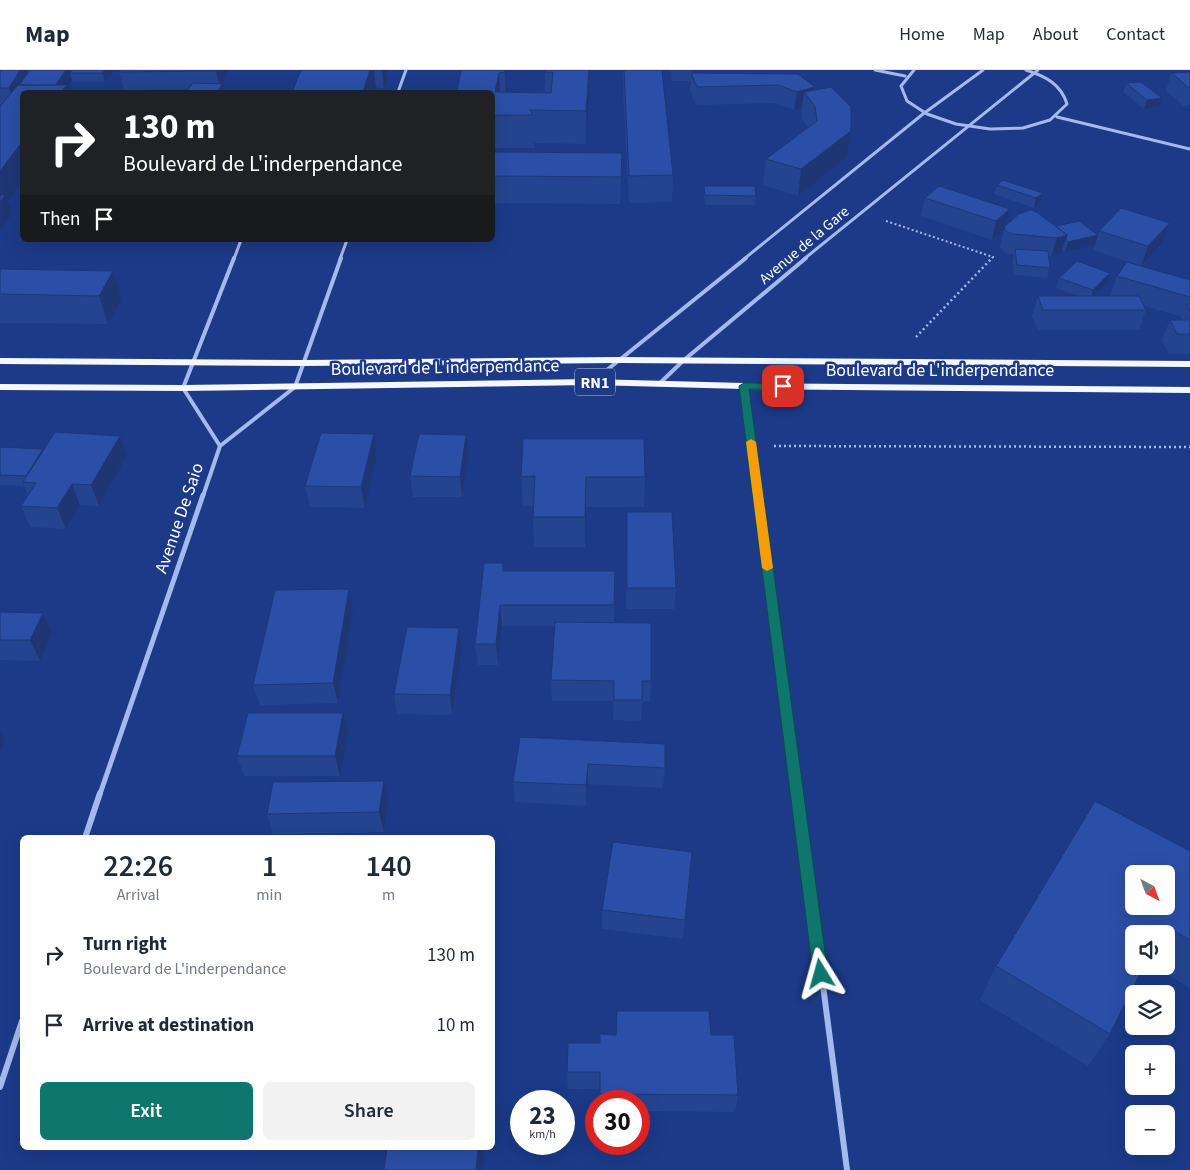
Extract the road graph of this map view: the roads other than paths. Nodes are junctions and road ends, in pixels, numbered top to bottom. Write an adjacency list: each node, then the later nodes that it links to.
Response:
1 (406, 70): 9 (street)
2 (876, 70): 8 (street)
3 (914, 70): 8 (street)
4 (983, 70): 10 (street)
5 (1026, 70): 7 (street)
6 (1038, 70): 7 (street)
7 (1034, 72): 11 (street); 12 (street, Avenue de la Gare)
8 (905, 76): 10 (street)
9 (399, 90)
10 (923, 114): 12 (street); 16 (street)
11 (1058, 117): 12 (street); 13 (street)
12 (965, 127): 17 (street, Avenue de la Gare)
13 (1190, 149)
14 (240, 242): 19 (street)
15 (346, 242): 20 (street)
16 (619, 360): 17 (highway, Boulevard de L'inderpendance / RN1); 20 (highway, Boulevard de L'inderpendance / RN1); 22 (street)
17 (684, 360): 21 (highway, Boulevard de L'inderpendance / RN1); 23 (street, Avenue de la Gare)
18 (0, 361): 19 (highway, Boulevard de L'inderpendance / RN1)
19 (193, 363): 20 (highway, Boulevard de L'inderpendance / RN1); 27 (street)
20 (304, 363): 26 (street)
21 (1190, 364)
22 (591, 382): 23 (highway, Boulevard de L'inderpendance / RN1); 26 (highway, Boulevard de L'inderpendance / RN1)
23 (660, 383): 24 (highway, Boulevard de L'inderpendance / RN1)
24 (744, 386): 28 (highway, Boulevard de L'inderpendance / RN1); 33 (street)
25 (0, 387): 27 (highway, Boulevard de L'inderpendance / RN1)
26 (295, 387): 27 (highway, Boulevard de L'inderpendance / RN1); 29 (street, Avenue De Saio)
27 (183, 388): 29 (street)
28 (1190, 390)
29 (220, 446): 30 (street, Avenue De Saio)
30 (87, 835)
31 (20, 1027): 32 (street)
32 (0, 1087)
33 (847, 1170)

